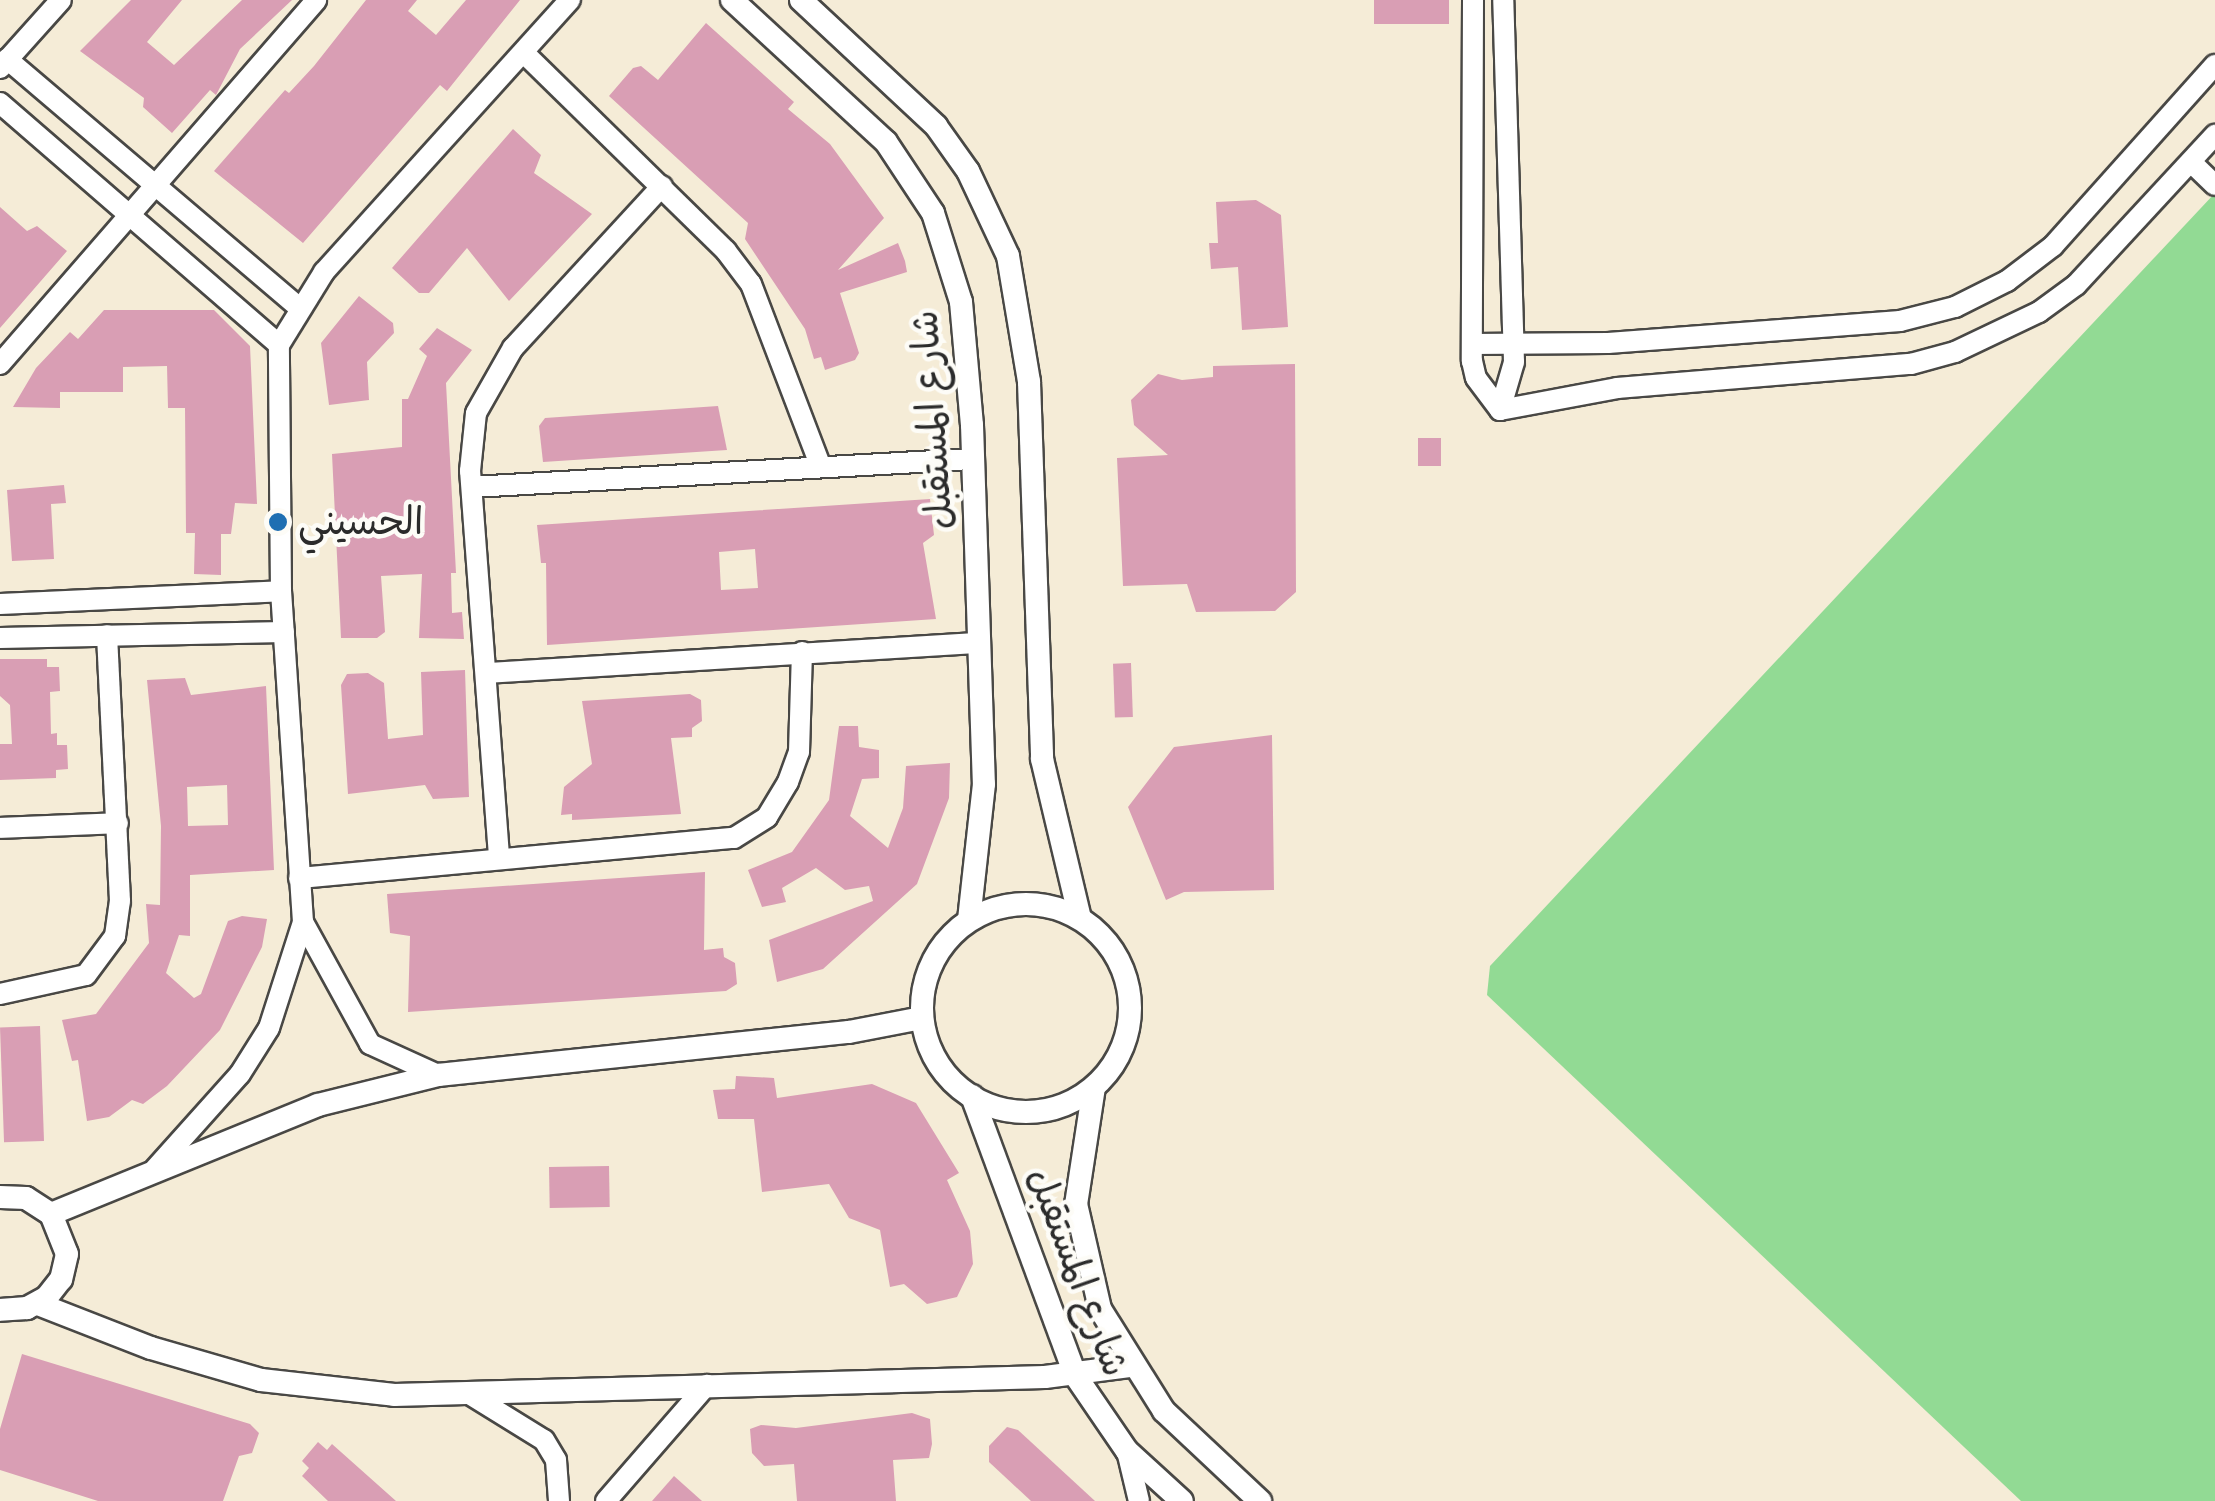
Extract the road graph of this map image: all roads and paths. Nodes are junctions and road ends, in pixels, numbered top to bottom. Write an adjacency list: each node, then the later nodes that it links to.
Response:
1 (61, 0): 9 (street)
2 (316, 0): 16 (street)
3 (570, 0): 8 (street)
4 (732, 0): 24 (street, شارع المستقبل)
5 (801, 0): 39 (street)
6 (1474, 0): 20 (street)
7 (1503, 0): 21 (street)
8 (525, 54): 15 (street); 18 (street)
9 (4, 64): 16 (street)
10 (2215, 64): 21 (street)
11 (0, 103): 17 (street)
12 (2215, 135): 13 (street)
13 (2191, 162): 14 (street); 23 (street)
14 (2215, 184)
15 (662, 186): 25 (street); 26 (street)
16 (155, 187): 17 (street); 18 (street)
17 (132, 214): 19 (street); 22 (street)
18 (298, 307): 19 (street)
19 (278, 344): 27 (street)
20 (1472, 344): 21 (street); 23 (street)
21 (1513, 344): 23 (street)
22 (0, 364)
23 (1500, 410)
24 (972, 459): 25 (street); 32 (street, شارع المستقبل)
25 (820, 465): 26 (street)
26 (472, 487): 34 (street)
27 (281, 590): 28 (street); 29 (street)
28 (0, 604)
29 (284, 632): 30 (street); 38 (street)
30 (107, 636): 31 (street); 35 (street)
31 (0, 638)
32 (978, 643): 33 (street); 40 (street, شارع المستقبل)
33 (802, 652): 34 (street); 37 (street)
34 (487, 673): 37 (street)
35 (118, 822): 36 (street); 42 (street)
36 (0, 828)
37 (499, 856): 38 (street)
38 (299, 878): 41 (street)
39 (1080, 918): 40 (street); 45 (street)
40 (969, 920): 43 (street)
41 (303, 922): 44 (street); 47 (street)
42 (0, 994)
43 (922, 1018): 44 (street); 46 (street)
44 (438, 1075): 47 (street)
45 (1094, 1087): 46 (street); 52 (street, شارع المستقبل)
46 (972, 1096): 53 (street, شارع المستقبل)
47 (155, 1169): 49 (street)
48 (0, 1197): 49 (street)
49 (51, 1214): 50 (street)
50 (38, 1304): 51 (street); 55 (street)
51 (0, 1310)
52 (1131, 1366): 53 (street); 61 (street, شارع المستقبل)
53 (1075, 1375): 54 (street); 56 (street, شارع المستقبل)
54 (707, 1385): 55 (street); 58 (street)
55 (470, 1395): 57 (street)
56 (1127, 1451): 59 (street); 60 (street, شارع المستقبل)
57 (559, 1501)
58 (606, 1501)
59 (1139, 1501)
60 (1182, 1501)
61 (1260, 1501)

